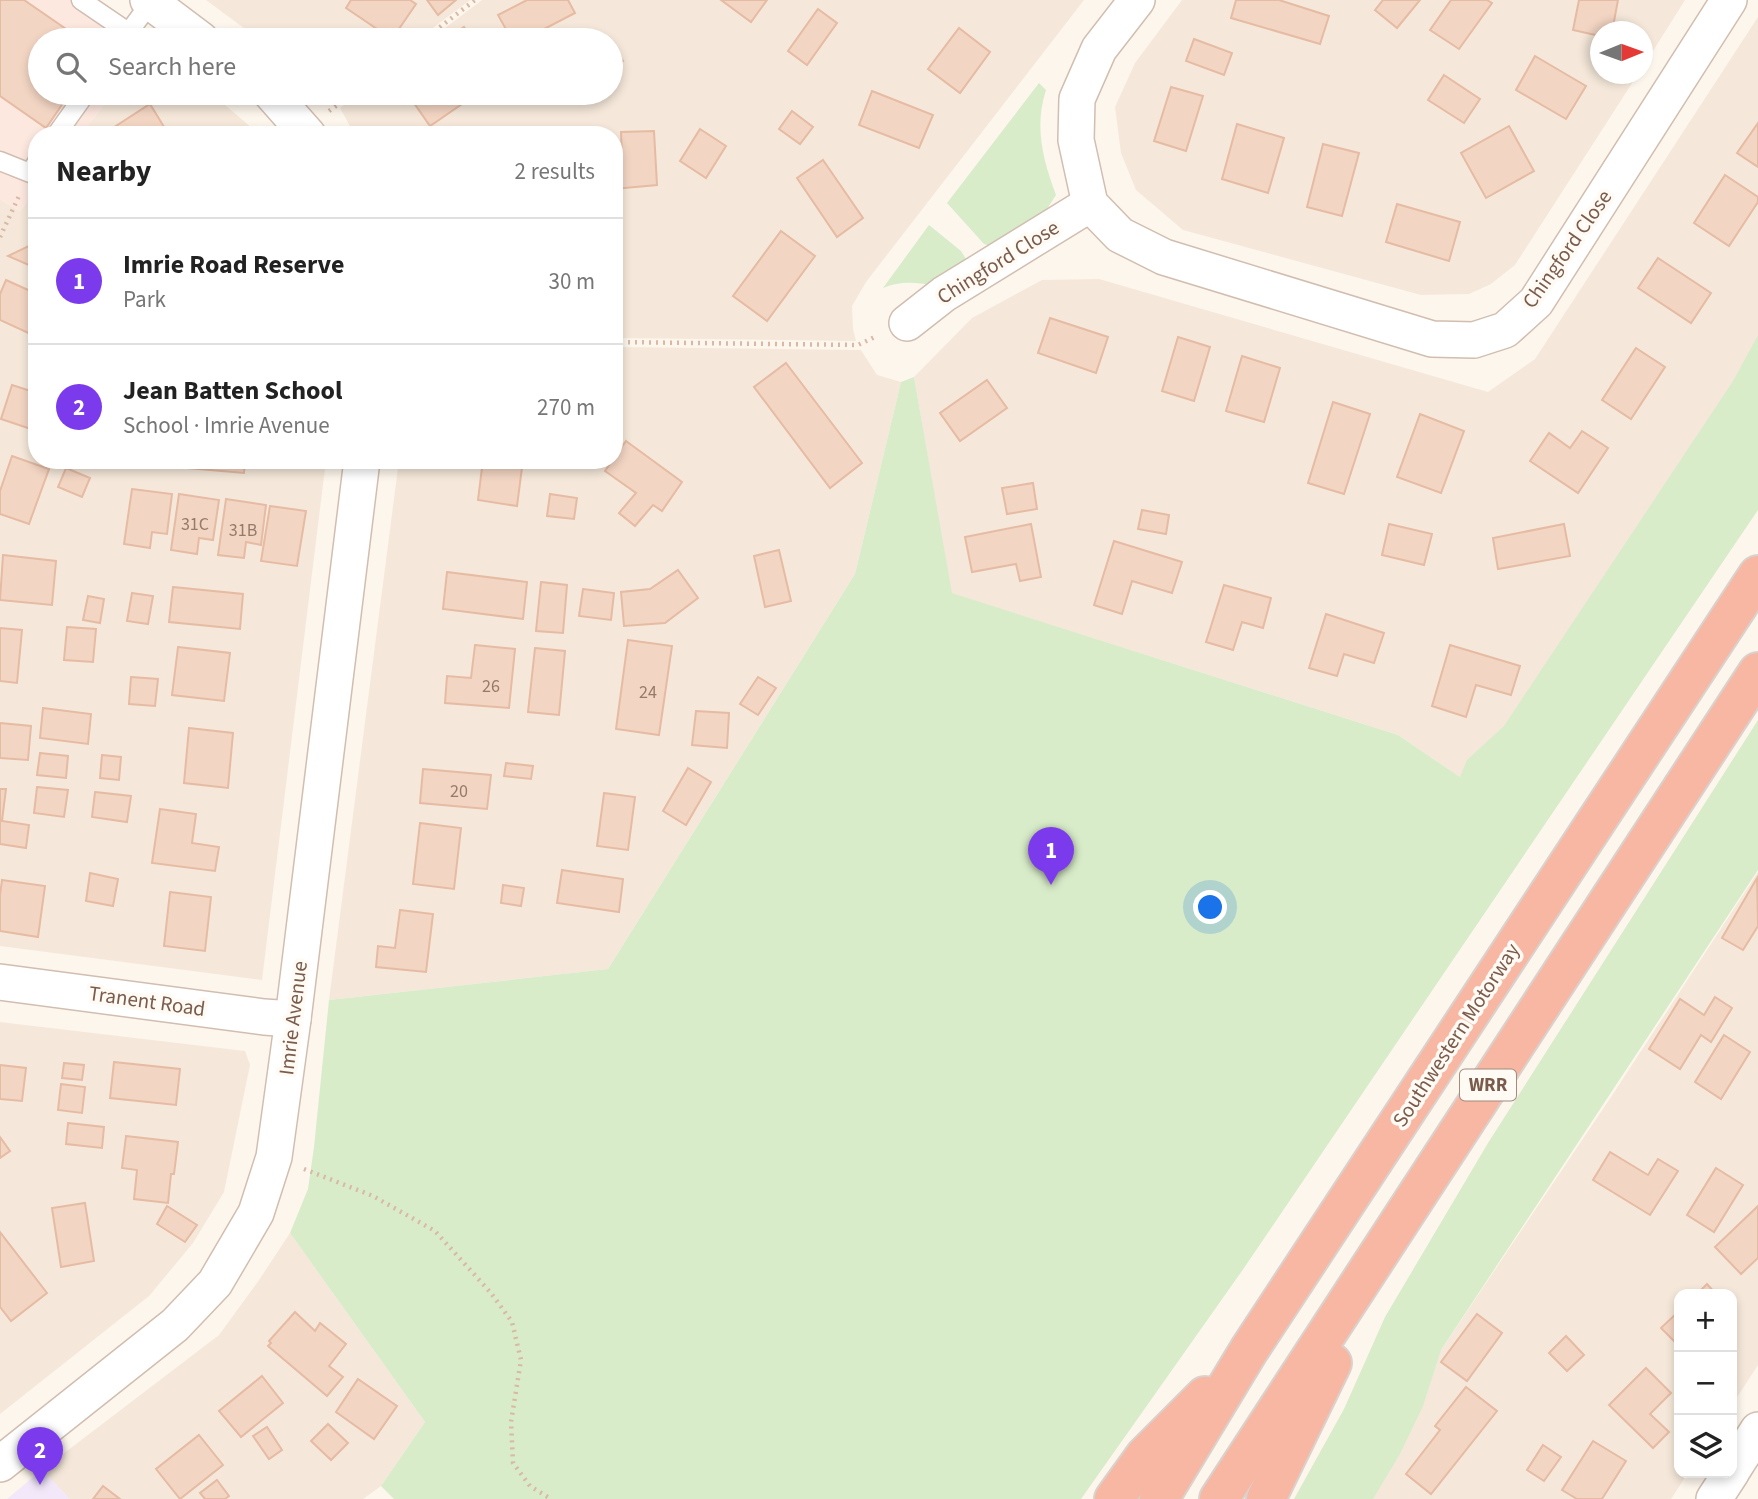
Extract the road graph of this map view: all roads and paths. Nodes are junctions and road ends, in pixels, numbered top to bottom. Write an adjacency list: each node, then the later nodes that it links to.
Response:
1 (81, 0): 6 (lane)
2 (475, 0): 9 (path)
3 (1136, 0): 17 (street)
4 (1730, 0): 17 (street, Chingford Close)
5 (149, 1): 7 (lane); 8 (street)
6 (116, 28)
7 (131, 28)
8 (185, 28)
9 (439, 28)
10 (77, 105): 12 (lane)
11 (282, 105): 13 (street)
12 (62, 126)
13 (300, 126)
14 (0, 161): 15 (lane)
15 (28, 166)
16 (28, 178): 18 (path)
17 (1090, 204): 19 (street, Chingford Close)
18 (0, 237)
19 (907, 323): 20 (path)
20 (623, 342)
21 (361, 469): 25 (street, Imrie Avenue)
22 (1758, 575): 28 (highway, Southwestern Motorway / WRR)
23 (1758, 672): 27 (highway, WRR)
24 (0, 982): 25 (street, Tranent Road)
25 (293, 1019): 26 (street, Imrie Avenue)
26 (274, 1157): 31 (street, Imrie Avenue); 33 (path)
27 (1403, 1217): 36 (highway, WRR); 37 (highway)
28 (1249, 1350): 34 (highway); 35 (highway, Southwestern Motorway / WRR)
29 (1758, 1430): 30 (street)
30 (1737, 1463)
31 (0, 1464)
32 (1727, 1478): 38 (street)
33 (551, 1499)
34 (1114, 1499)
35 (1159, 1499)
36 (1219, 1499)
37 (1266, 1499)
38 (1714, 1499)

